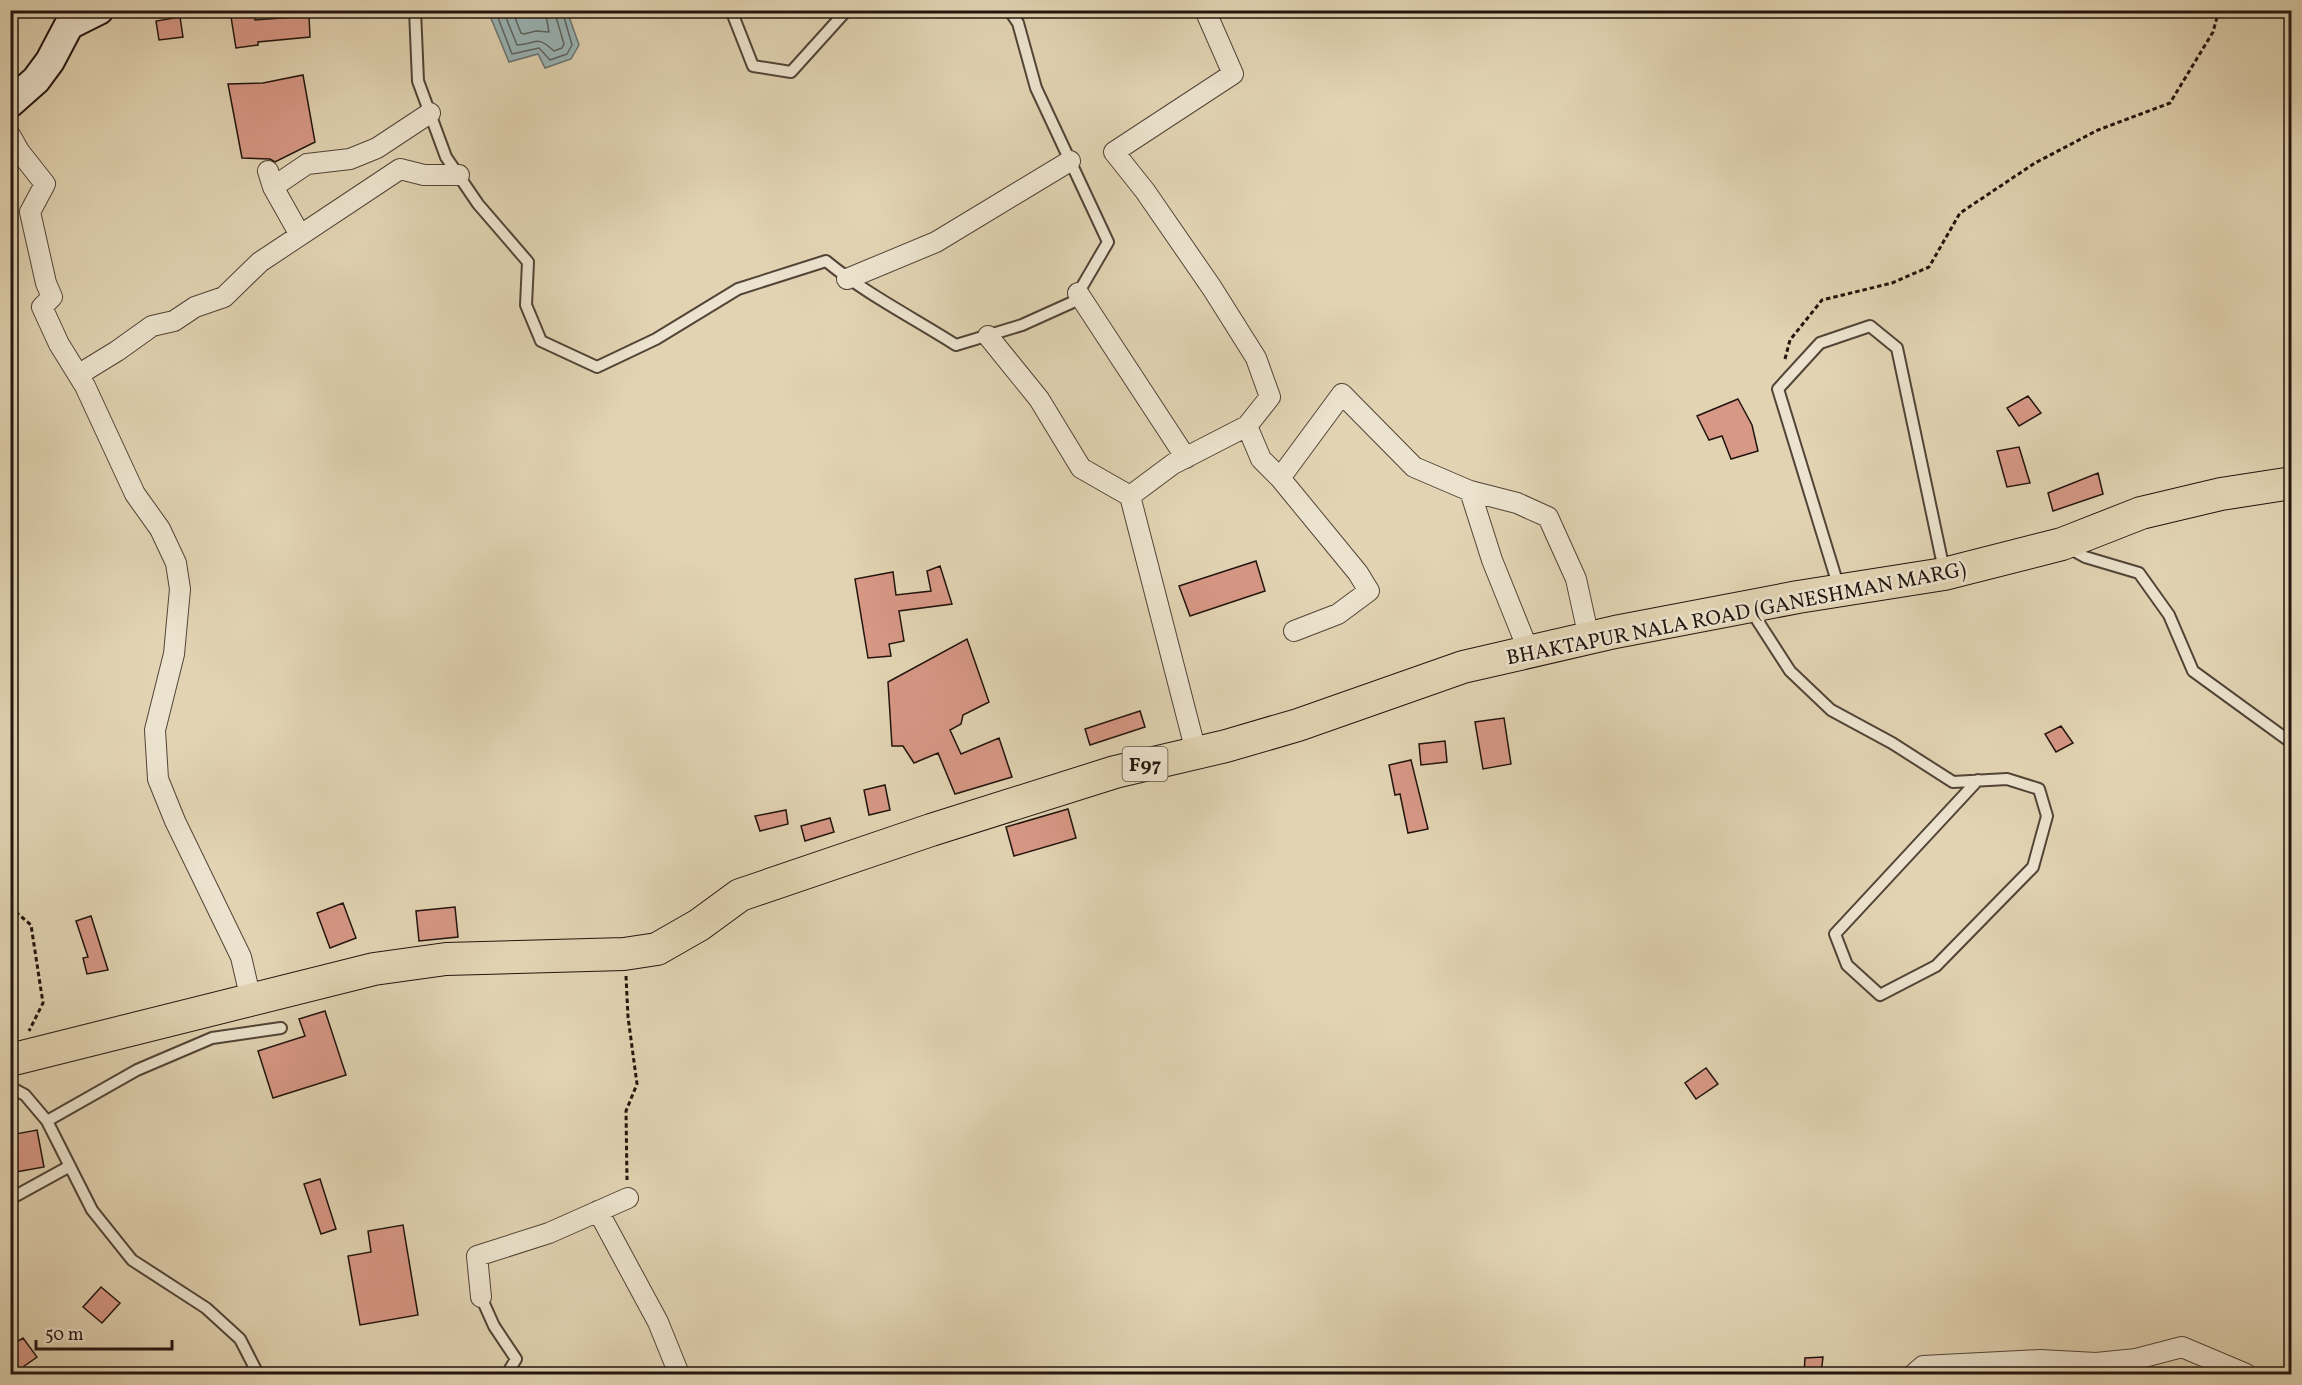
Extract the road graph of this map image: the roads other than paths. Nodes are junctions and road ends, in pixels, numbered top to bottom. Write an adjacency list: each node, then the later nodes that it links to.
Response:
1 (99, 10): 7 (main road)
2 (415, 10): 9 (lane)
3 (731, 10): 4 (lane)
4 (847, 10)
5 (1010, 10): 11 (lane)
6 (1205, 10): 18 (street)
7 (67, 18): 8 (main road)
8 (10, 103)
9 (430, 113): 12 (lane); 13 (street)
10 (10, 135): 17 (street)
11 (1070, 161): 14 (street); 15 (lane)
12 (459, 175): 13 (street); 14 (lane)
13 (300, 235): 17 (street)
14 (847, 279): 16 (lane)
15 (1078, 293): 16 (lane); 19 (street)
16 (988, 336): 23 (street)
17 (76, 373): 34 (street)
18 (1247, 426): 19 (street); 20 (street)
19 (1186, 458): 23 (street)
20 (1280, 478): 22 (street); 28 (street)
21 (2292, 483): 24 (main road, BHAKTAPUR NALA ROAD (GANESHMAN MARG) / F97)
22 (1470, 491): 29 (street); 30 (street)
23 (1130, 496): 32 (street)
24 (2061, 544): 25 (main road, BHAKTAPUR NALA ROAD (GANESHMAN MARG) / F97); 31 (lane)
25 (1944, 574): 26 (main road, BHAKTAPUR NALA ROAD (GANESHMAN MARG) / F97); 26 (lane)
26 (1841, 592): 27 (main road, BHAKTAPUR NALA ROAD (GANESHMAN MARG) / F97)
27 (1748, 606): 29 (main road, BHAKTAPUR NALA ROAD (GANESHMAN MARG) / F97); 33 (lane)
28 (1294, 631)
29 (1589, 638): 30 (main road, BHAKTAPUR NALA ROAD (GANESHMAN MARG) / F97)
30 (1529, 652): 32 (main road, BHAKTAPUR NALA ROAD (GANESHMAN MARG) / F97)
31 (2292, 742)
32 (1196, 752): 34 (main road, BHAKTAPUR NALA ROAD (GANESHMAN MARG) / F97)
33 (1978, 780): 33 (lane)
34 (251, 1000): 36 (main road, BHAKTAPUR NALA ROAD (GANESHMAN MARG) / F97)
35 (281, 1028): 37 (lane)
36 (12, 1069): 37 (lane)
37 (47, 1121): 38 (lane)
38 (70, 1166): 39 (lane); 43 (lane)
39 (10, 1198)
40 (628, 1198): 41 (street)
41 (598, 1211): 42 (street); 45 (street)
42 (481, 1298): 44 (lane)
43 (258, 1374)
44 (507, 1374)
45 (680, 1374)
46 (1914, 1374): 47 (street)
47 (2246, 1374)

